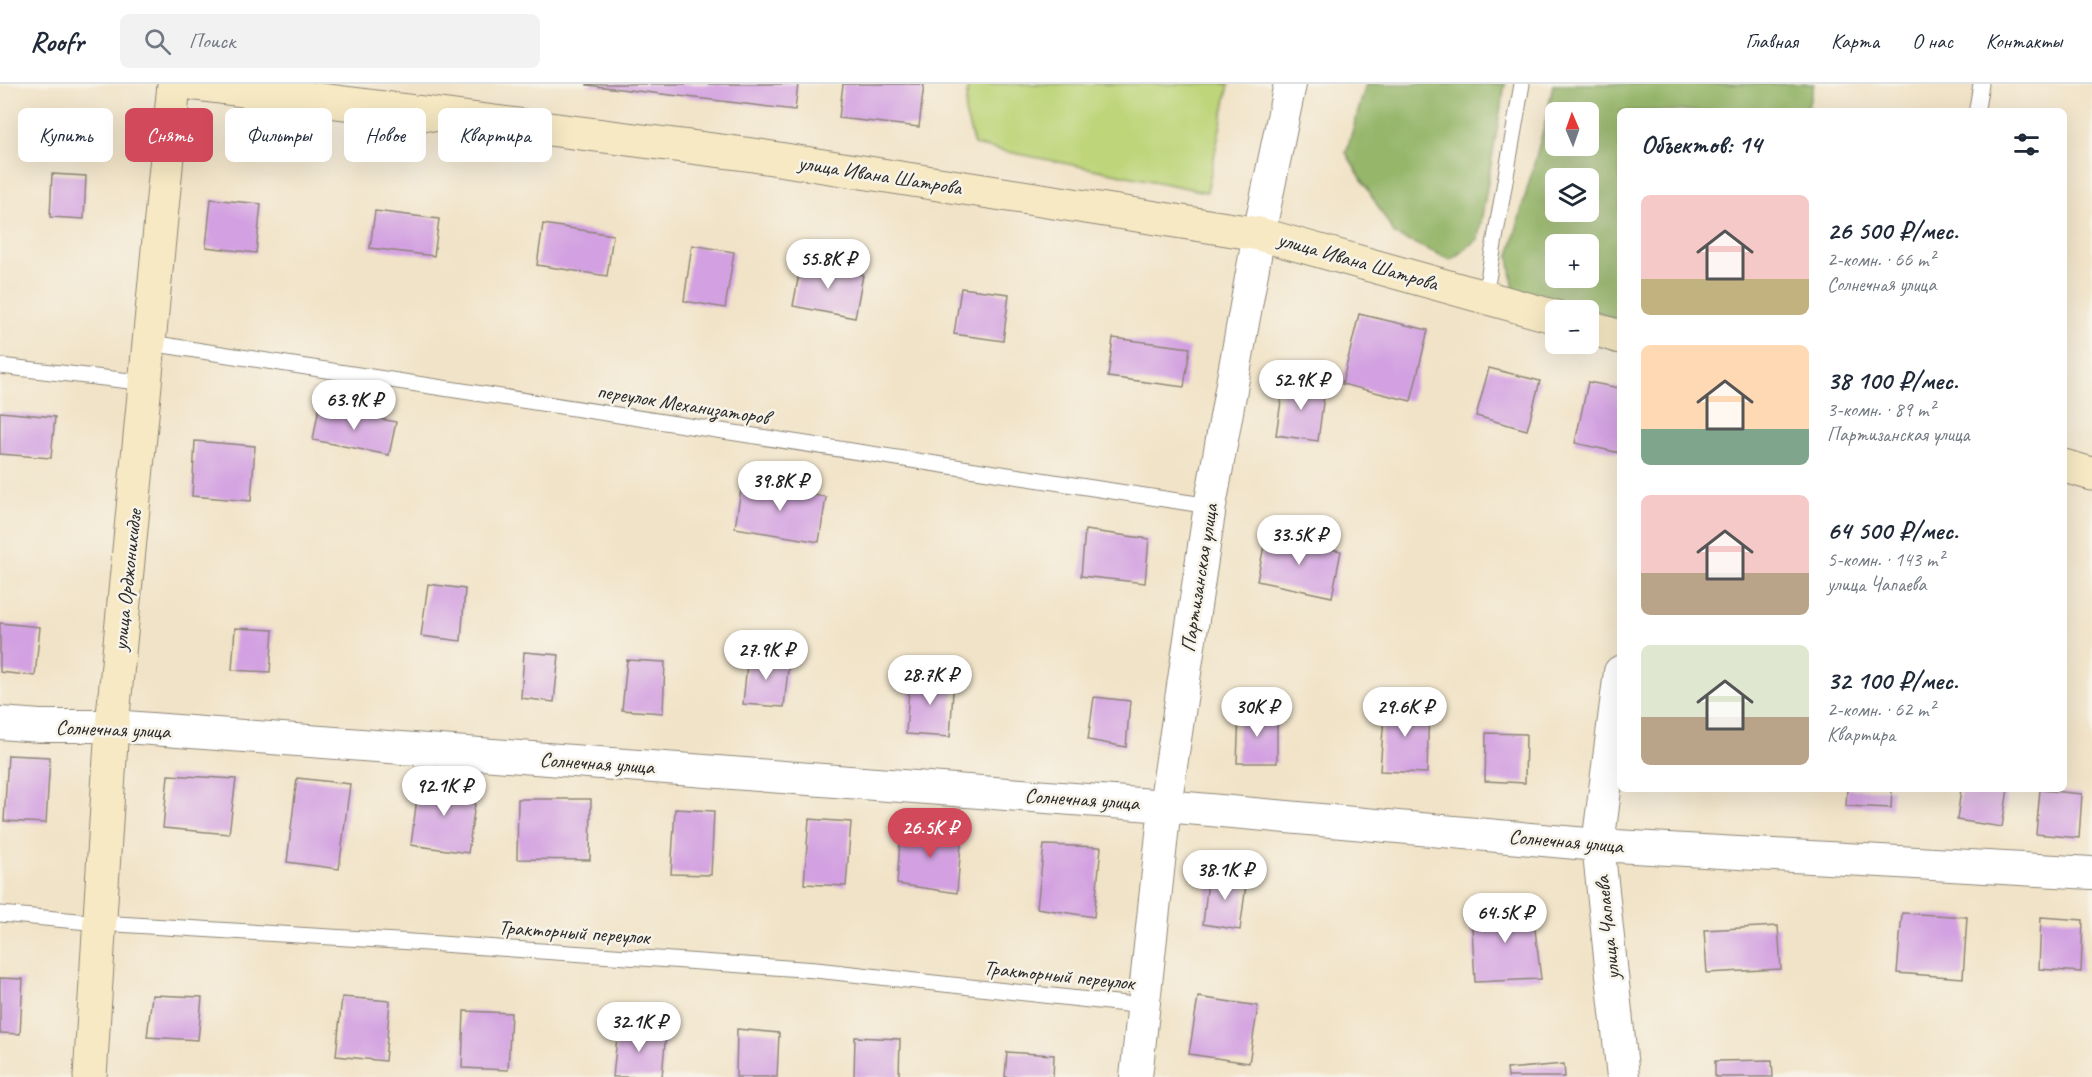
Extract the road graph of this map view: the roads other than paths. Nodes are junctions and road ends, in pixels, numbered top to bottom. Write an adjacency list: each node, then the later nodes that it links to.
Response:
1 (174, 84): 12 (main road, улица Орджоникидзе)
2 (195, 84): 7 (main road, улица Ивана Шатрова)
3 (1290, 84): 7 (street, Партизанская улица)
4 (1522, 84): 8 (lane)
5 (1981, 84): 6 (lane)
6 (1977, 108)
7 (1259, 234): 8 (main road, улица Ивана Шатрова); 17 (street, Партизанская улица)
8 (1485, 296): 9 (main road, улица Ивана Шатрова)
9 (1545, 314)
10 (1599, 330): 11 (main road)
11 (1617, 336)
12 (150, 343): 14 (main road, улица Орджоникидзе); 17 (lane, переулок Механизаторов)
13 (0, 366): 14 (lane)
14 (147, 383): 20 (main road, улица Орджоникидзе)
15 (2067, 467): 16 (main road)
16 (2092, 474)
17 (1210, 506): 21 (street, Партизанская улица)
18 (1617, 696): 22 (street, улица Чапаева)
19 (0, 723): 20 (street, Солнечная улица)
20 (112, 726): 21 (street, Солнечная улица); 25 (main road, улица Орджоникидзе)
21 (1165, 806): 22 (street, Солнечная улица); 26 (street, Партизанская улица)
22 (1598, 845): 23 (street, Солнечная улица); 29 (street, улица Чапаева)
23 (2092, 873)
24 (0, 914): 25 (lane, Тракторный переулок)
25 (100, 923): 26 (lane, Тракторный переулок); 27 (main road, улица Орджоникидзе)
26 (1144, 1006): 28 (street, Партизанская улица)
27 (90, 1077)
28 (1136, 1077)
29 (1623, 1077)

